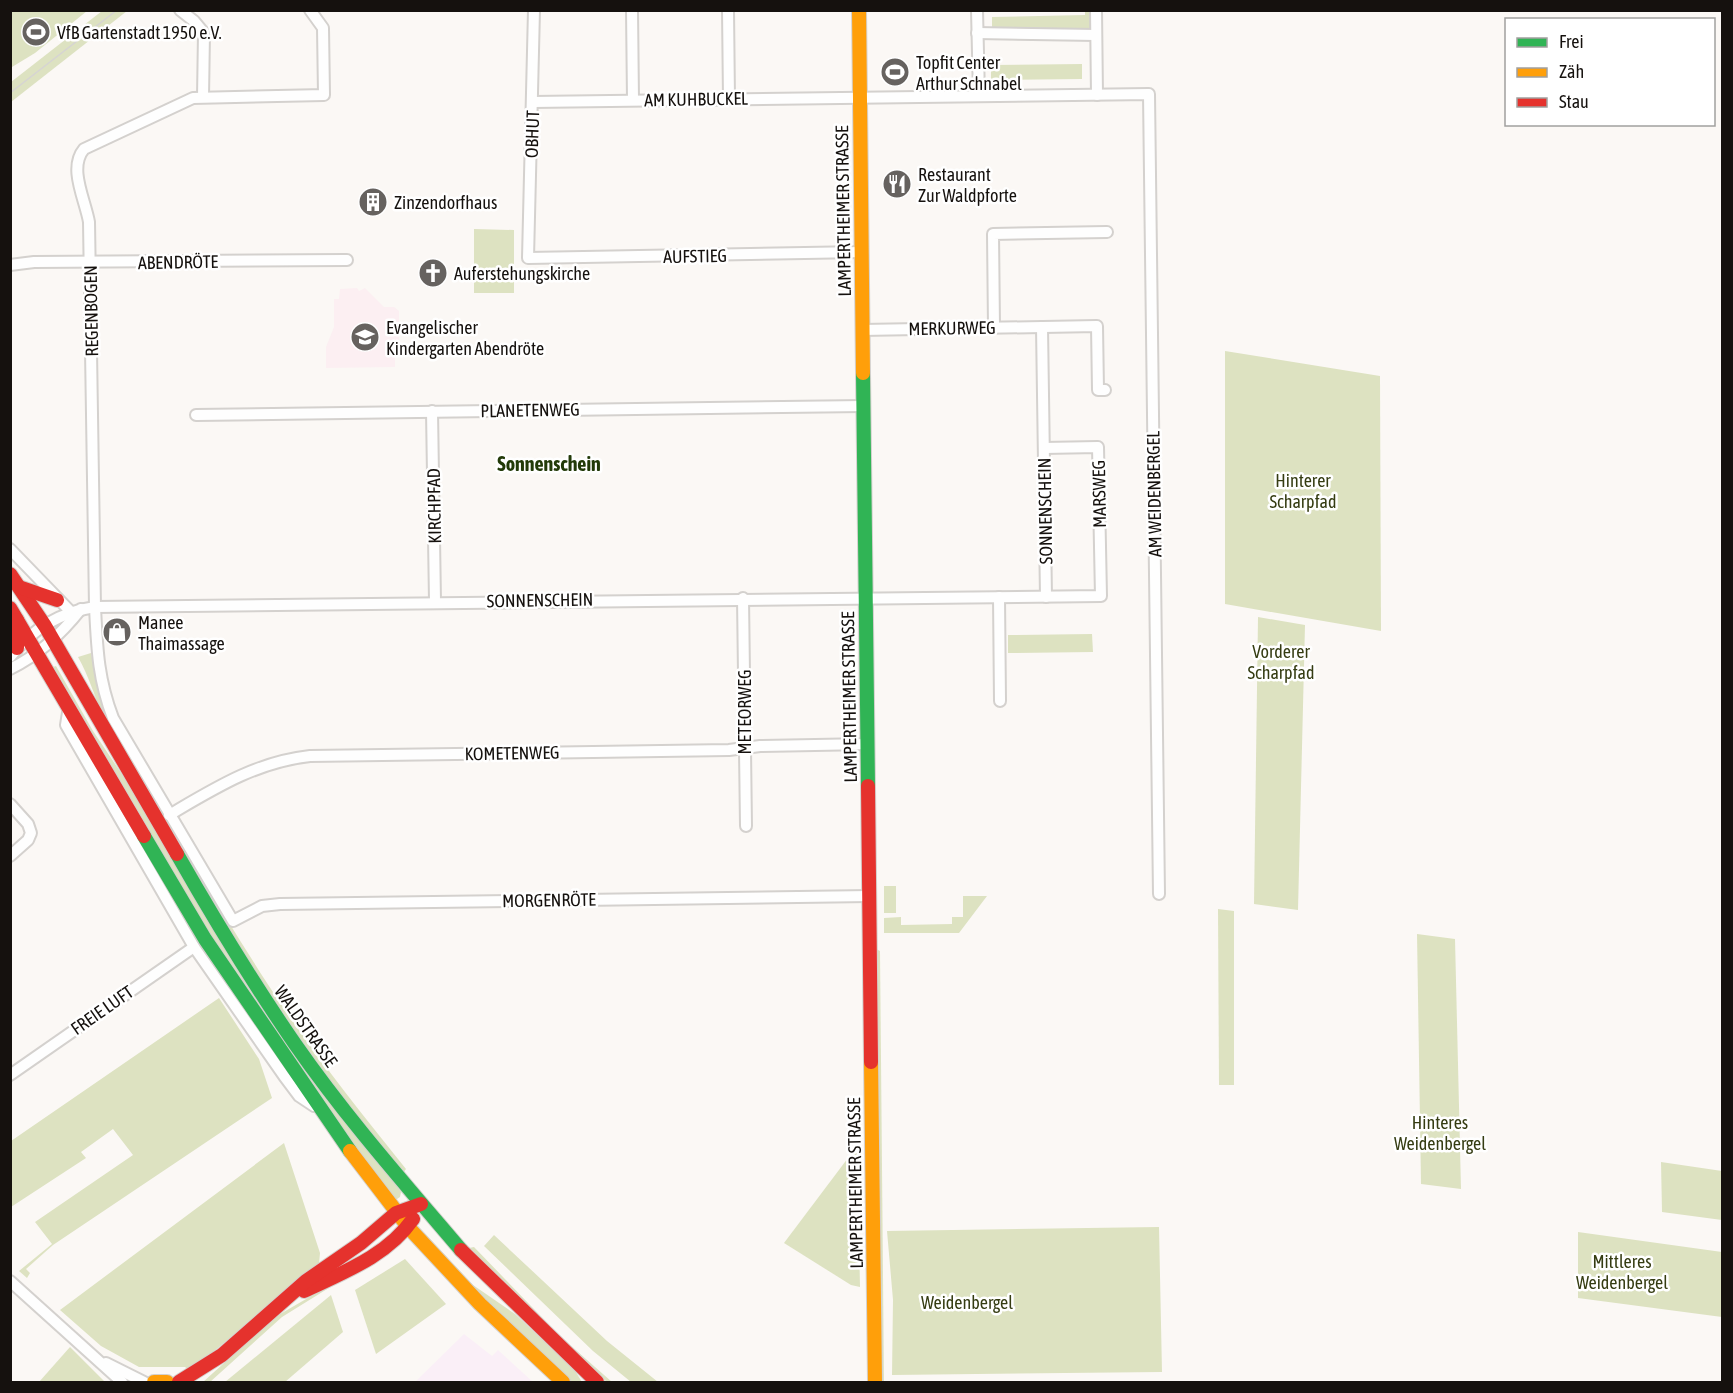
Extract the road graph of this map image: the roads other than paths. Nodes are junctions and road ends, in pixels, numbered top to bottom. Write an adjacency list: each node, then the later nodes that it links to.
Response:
1 (180, 10): 14 (street)
2 (310, 10): 14 (street, REGENBOGEN)
3 (534, 10): 18 (street, OBHUT)
4 (632, 10): 17 (street)
5 (728, 10): 16 (street)
6 (859, 10): 15 (main road, LAMPERTHEIMER STRASSE)
7 (977, 10): 9 (street)
8 (1096, 10): 10 (street)
9 (977, 33): 10 (street); 13 (street)
10 (1096, 35): 12 (street)
11 (1149, 94): 12 (street, AM KUHBUCKEL); 61 (street, AM WEIDENBERGEL)
12 (1097, 95): 13 (street, AM KUHBUCKEL)
13 (979, 96): 15 (street, AM KUHBUCKEL)
14 (203, 97): 23 (street, REGENBOGEN)
15 (860, 97): 16 (street, AM KUHBUCKEL); 20 (main road, LAMPERTHEIMER STRASSE)
16 (729, 99): 17 (street, AM KUHBUCKEL)
17 (633, 100): 18 (street, AM KUHBUCKEL)
18 (532, 102): 21 (street, OBHUT)
19 (1107, 232): 25 (street)
20 (862, 252): 21 (street, AUFSTIEG); 27 (main road, LAMPERTHEIMER STRASSE)
21 (528, 258)
22 (347, 260): 23 (street, ABENDRÖTE)
23 (90, 262): 24 (street, ABENDRÖTE); 43 (street, REGENBOGEN)
24 (10, 265)
25 (994, 327): 26 (street, MERKURWEG); 27 (street, MERKURWEG)
26 (1042, 327): 28 (street, MERKURWEG); 32 (street, SONNENSCHEIN)
27 (862, 330): 29 (main road, LAMPERTHEIMER STRASSE)
28 (1105, 390)
29 (864, 406): 30 (street, PLANETENWEG); 37 (main road, LAMPERTHEIMER STRASSE)
30 (432, 411): 31 (street, PLANETENWEG); 42 (street, KIRCHPFAD)
31 (196, 415)
32 (1044, 448): 36 (street, MARSWEG); 39 (street, SONNENSCHEIN)
33 (10, 549): 41 (street)
34 (10, 574): 35 (main road, WALDSTRASSE)
35 (22, 588): 41 (main road); 47 (main road, WALDSTRASSE)
36 (1101, 596): 39 (street, SONNENSCHEIN)
37 (866, 597): 38 (street, SONNENSCHEIN); 40 (street, SONNENSCHEIN); 55 (main road, LAMPERTHEIMER STRASSE)
38 (999, 597): 39 (street, SONNENSCHEIN); 53 (street)
39 (1046, 597)
40 (743, 598): 42 (street, SONNENSCHEIN); 56 (street, METEORWEG)
41 (57, 600): 45 (street)
42 (435, 602): 43 (street, SONNENSCHEIN)
43 (95, 607): 44 (street, SONNENSCHEIN); 58 (street)
44 (81, 609): 45 (street, SONNENSCHEIN); 49 (street)
45 (70, 611): 47 (street, SONNENSCHEIN)
46 (14, 612): 48 (main road, WALDSTRASSE); 50 (main road)
47 (45, 626): 48 (street); 49 (main road, WALDSTRASSE)
48 (30, 638): 50 (street); 51 (main road, WALDSTRASSE)
49 (53, 639): 51 (street); 66 (main road, WALDSTRASSE)
50 (14, 652)
51 (38, 652): 52 (street); 54 (main road, WALDSTRASSE)
52 (10, 669)
53 (1000, 701)
54 (69, 705): 63 (street, WALDSTRASSE); 65 (main road, WALDSTRASSE)
55 (868, 744): 56 (street, KOMETENWEG); 62 (main road, LAMPERTHEIMER STRASSE)
56 (745, 748): 58 (street, KOMETENWEG); 59 (street, METEORWEG)
57 (10, 804): 60 (street)
58 (169, 815): 62 (street, MORGENRÖTE)
59 (746, 826)
60 (10, 856)
61 (1159, 894)
62 (870, 896): 81 (main road, LAMPERTHEIMER STRASSE)
63 (194, 947): 64 (street, FREIE LUFT); 65 (street, WALDSTRASSE)
64 (10, 1075)
65 (320, 1109): 67 (main road, WALDSTRASSE)
66 (421, 1203): 67 (main road); 68 (main road); 80 (main road, WALDSTRASSE)
67 (396, 1213): 68 (main road, WALDSTRASSE); 70 (main road)
68 (409, 1228): 70 (main road); 79 (main road, WALDSTRASSE)
69 (10, 1281): 72 (street)
70 (291, 1297): 71 (main road)
71 (222, 1355): 77 (main road); 78 (main road)
72 (95, 1358): 73 (street); 74 (street)
73 (122, 1383)
74 (144, 1383)
75 (154, 1383): 76 (main road)
76 (167, 1383)
77 (179, 1383)
78 (198, 1383)
79 (563, 1383)
80 (597, 1383)
81 (875, 1383)

